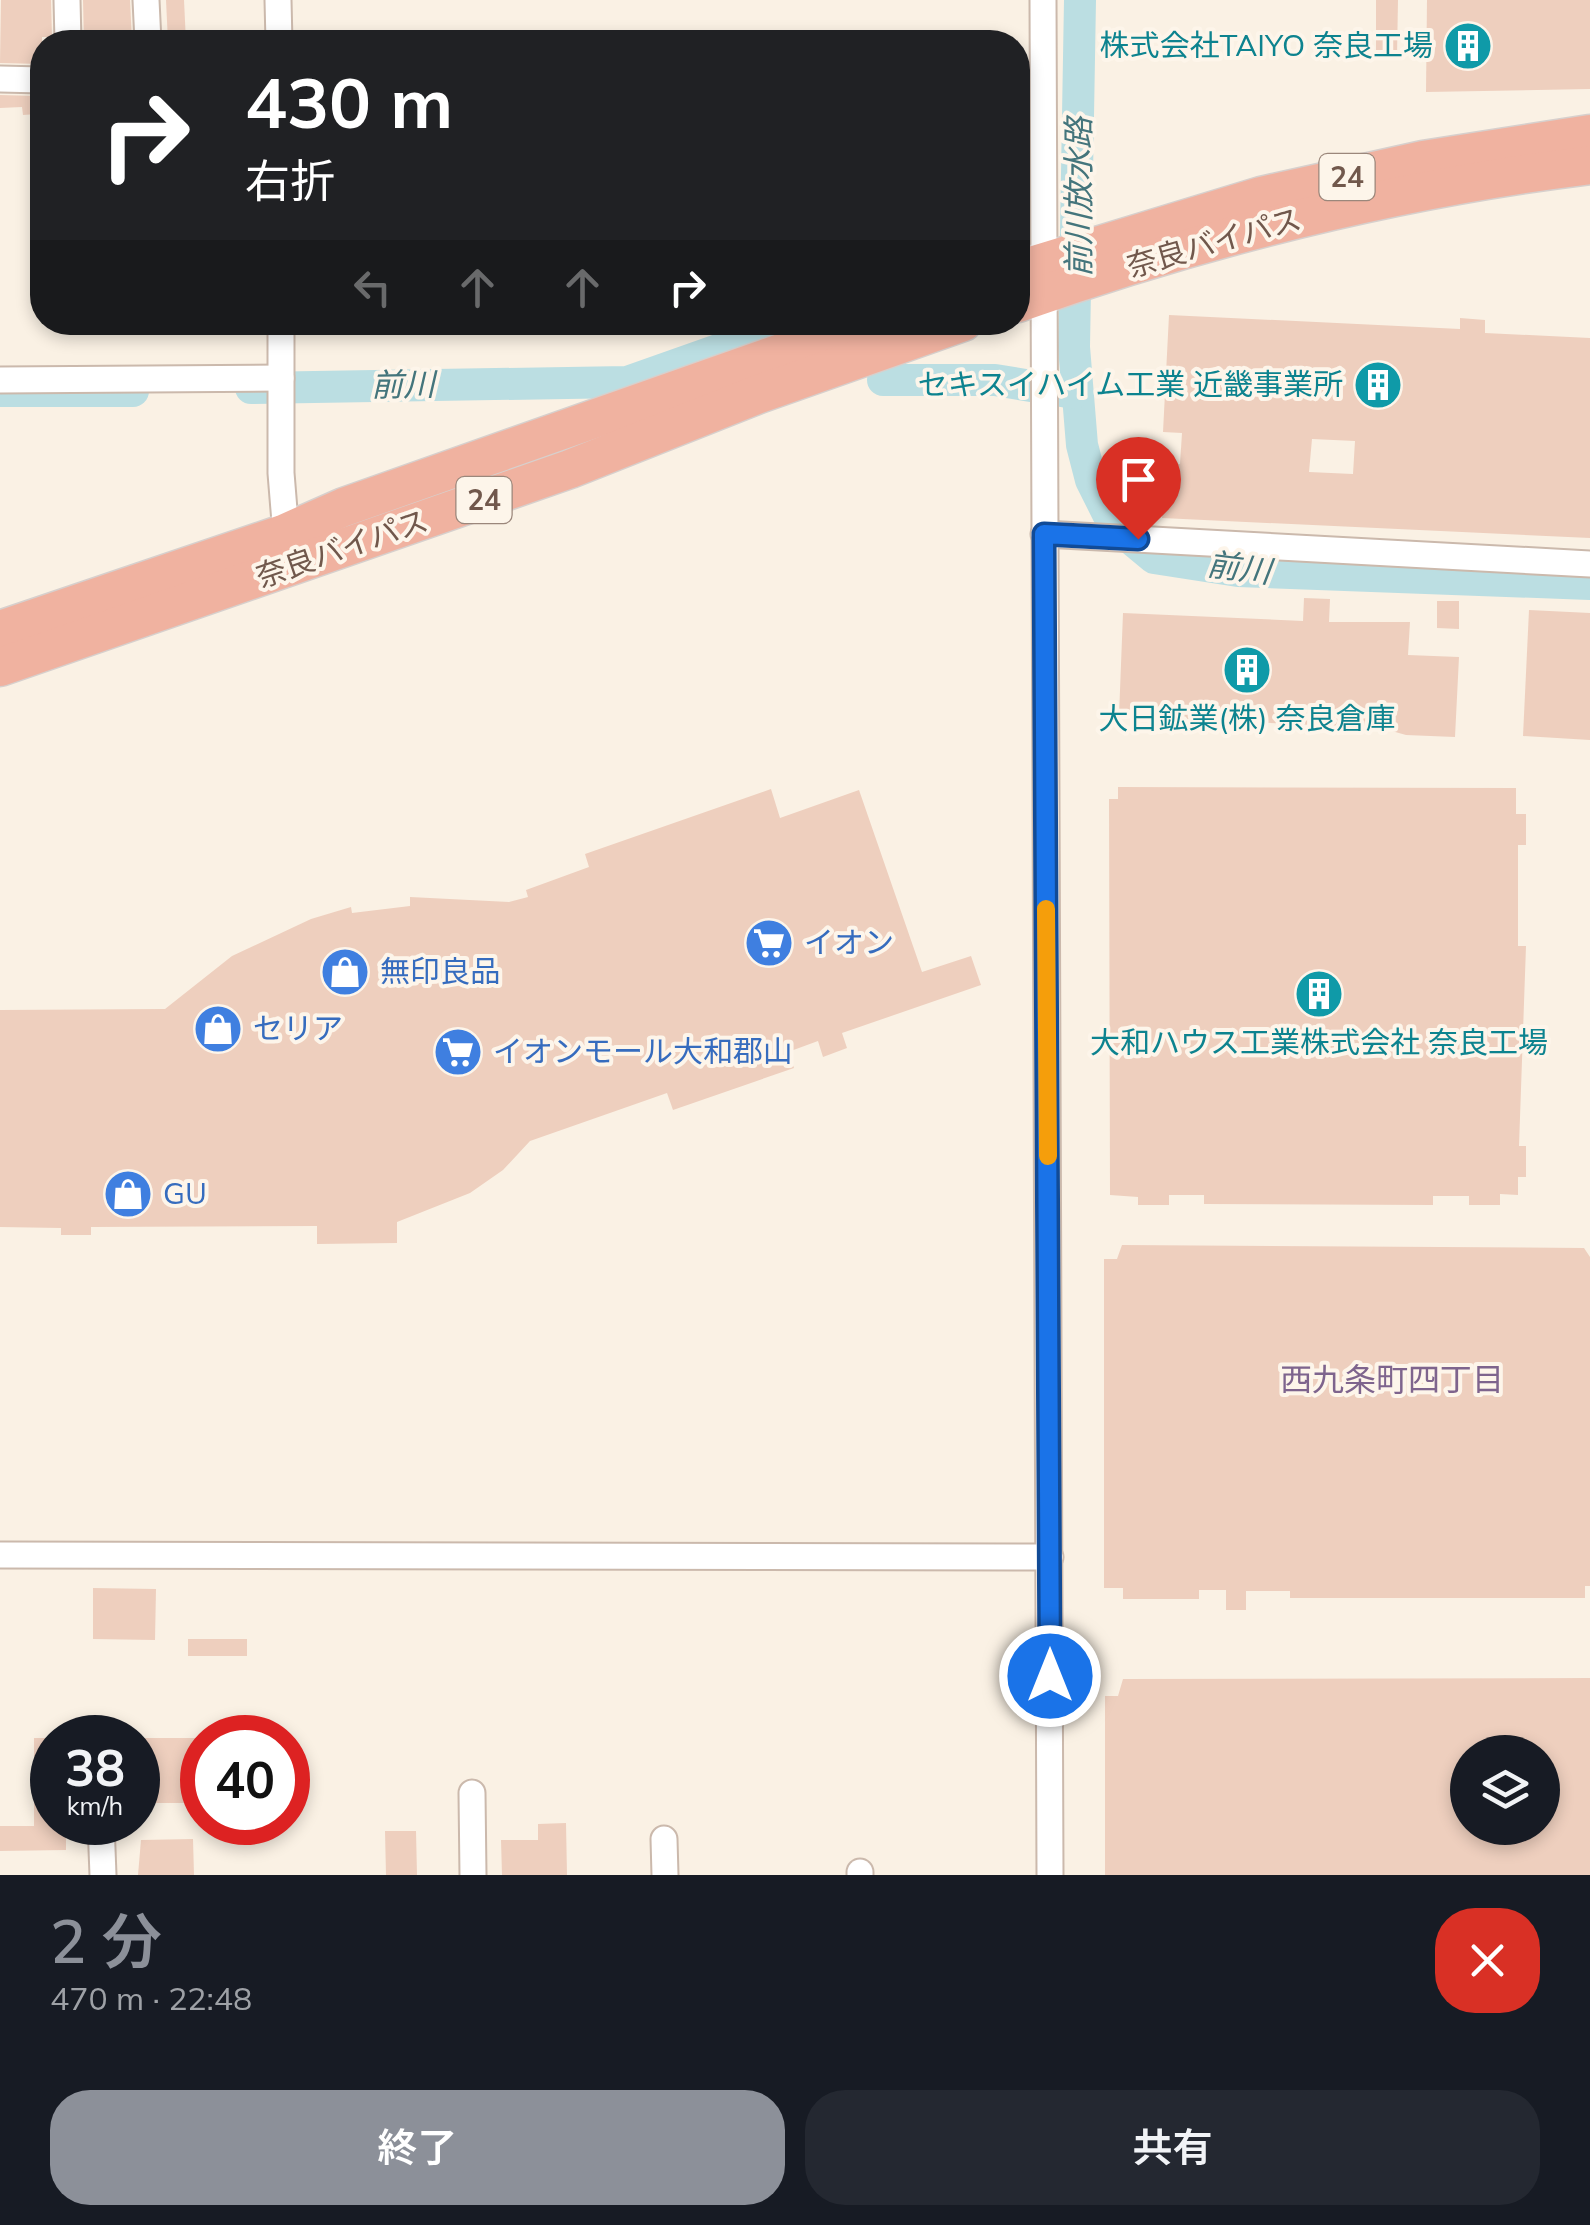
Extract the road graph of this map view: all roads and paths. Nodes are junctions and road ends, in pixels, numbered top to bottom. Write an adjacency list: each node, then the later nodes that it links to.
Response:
1 (68, 0): 5 (street)
2 (146, 0): 6 (street)
3 (278, 0): 7 (street)
4 (1043, 0): 13 (street)
5 (68, 30)
6 (147, 30)
7 (278, 30)
8 (0, 79): 9 (street)
9 (30, 80)
10 (1590, 134): 12 (highway, 奈良バイパス / 24)
11 (1590, 165): 12 (highway, 奈良バイパス / 24)
12 (1112, 257): 13 (highway, 奈良バイパス / 24)
13 (1043, 278): 19 (street)
14 (280, 335): 18 (street)
15 (832, 335): 20 (highway, 奈良バイパス / 24)
16 (926, 335): 20 (highway, 奈良バイパス / 24)
17 (0, 380): 18 (street)
18 (281, 389): 20 (street)
19 (1044, 534): 21 (street); 25 (street)
20 (287, 550): 22 (highway, 奈良バイパス / 24); 23 (highway, 奈良バイパス / 24)
21 (1590, 564)
22 (0, 630)
23 (0, 667)
24 (0, 1555): 25 (street)
25 (1050, 1557): 32 (street)
26 (472, 1793): 30 (street)
27 (664, 1839): 31 (street)
28 (101, 1845): 29 (street)
29 (102, 1875)
30 (473, 1875)
31 (665, 1875)
32 (1050, 1875)

